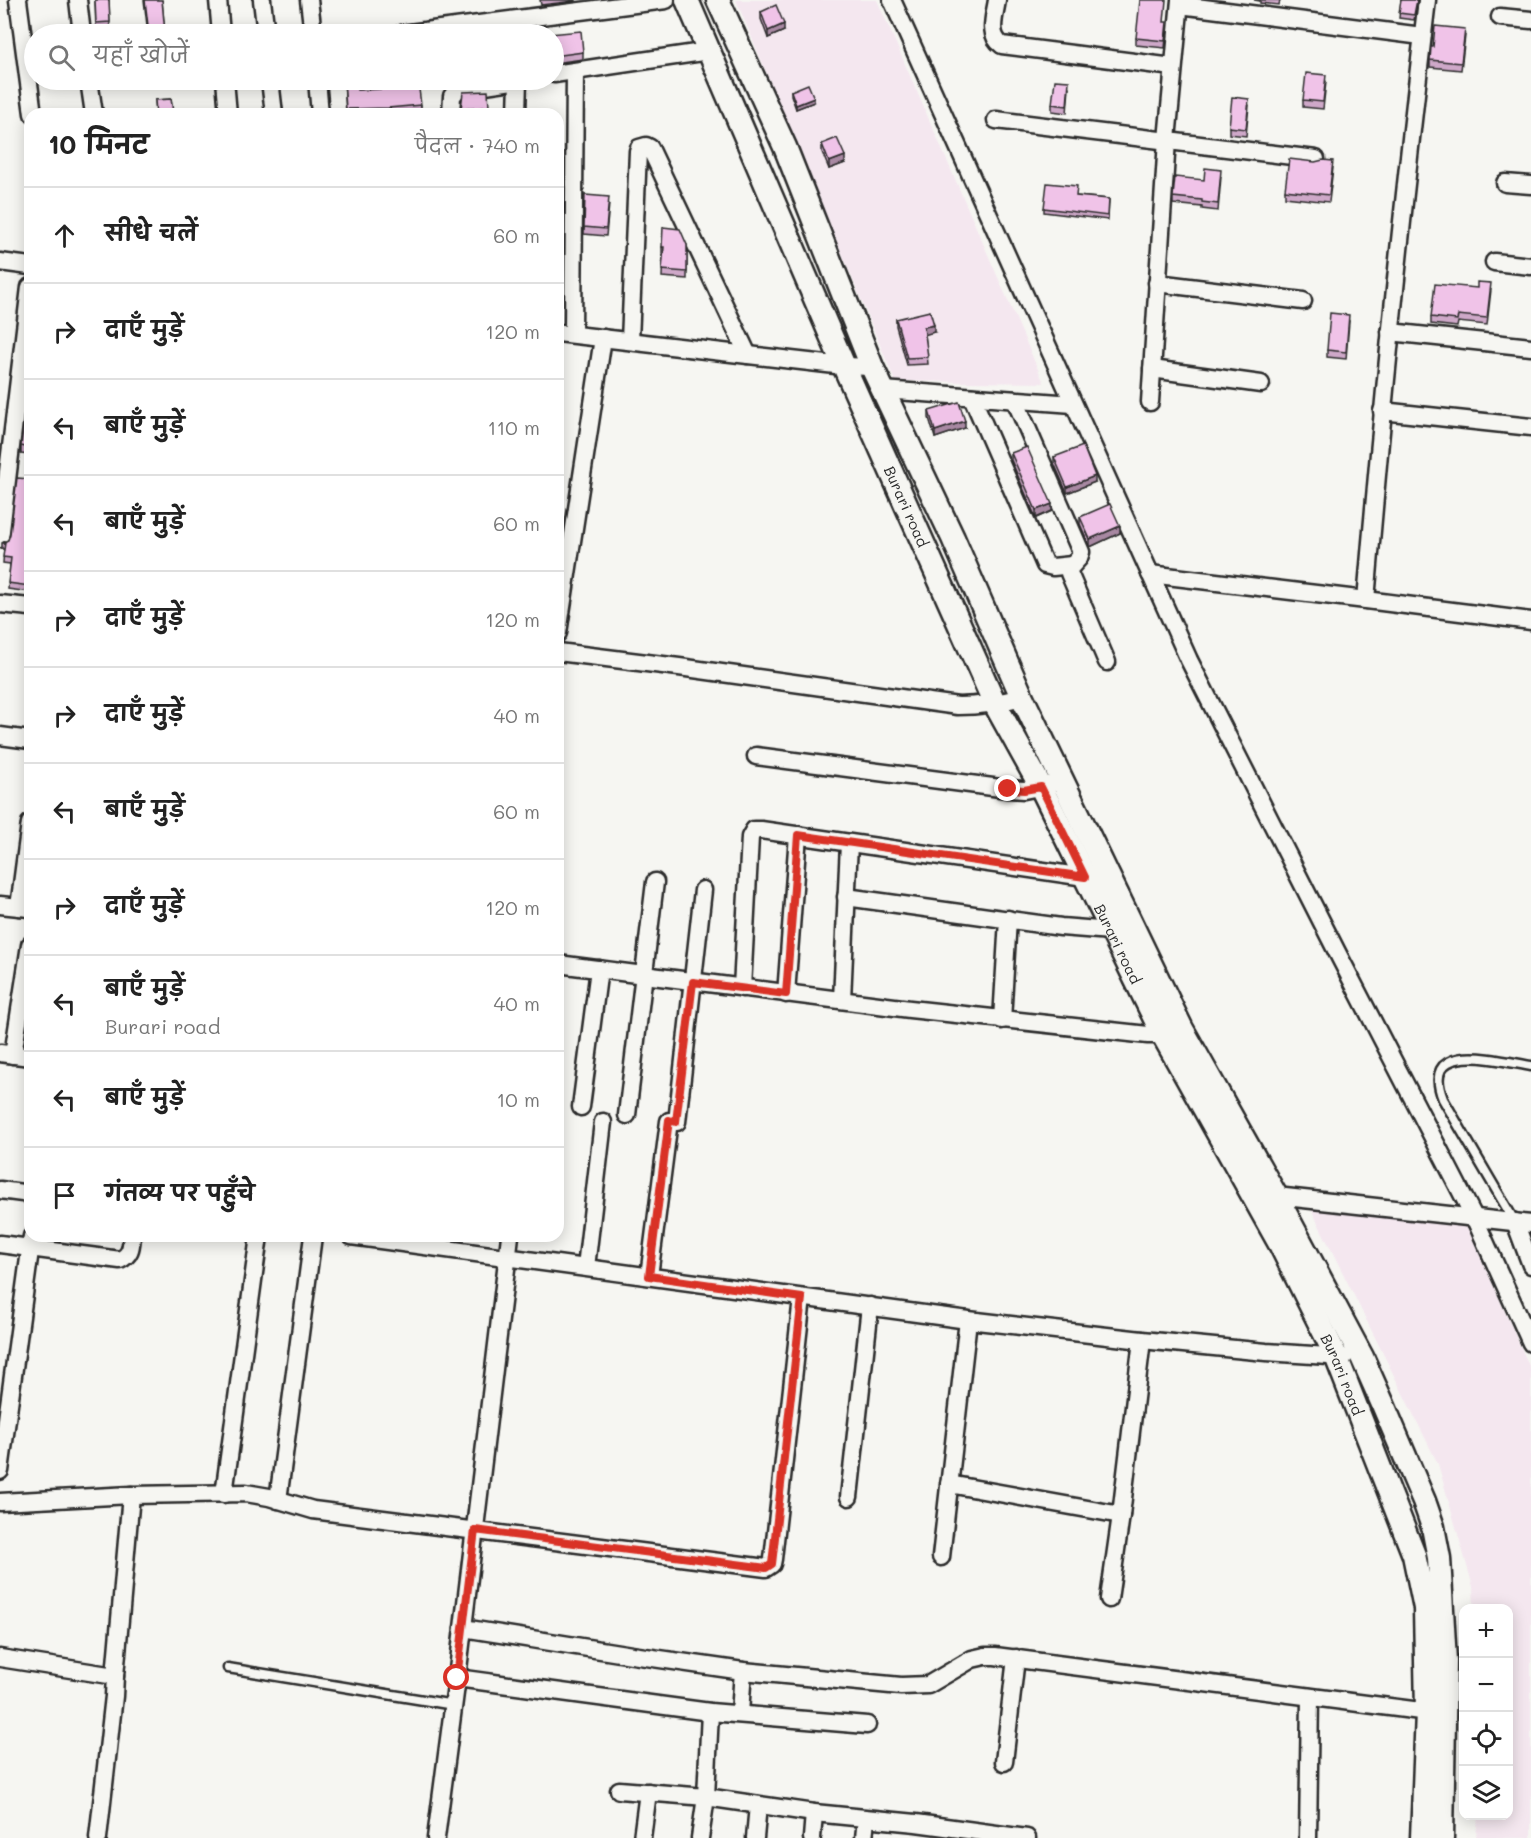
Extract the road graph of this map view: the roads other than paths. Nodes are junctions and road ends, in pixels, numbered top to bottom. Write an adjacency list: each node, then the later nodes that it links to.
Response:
1 (18, 0): 21 (street)
2 (78, 0): 15 (street)
3 (218, 0): 16 (street)
4 (262, 0): 17 (street)
5 (309, 0): 18 (street)
6 (666, 0): 19 (street)
7 (687, 0): 22 (main road, Burari road)
8 (718, 0): 59 (main road, Burari road)
9 (892, 0): 66 (street)
10 (997, 0): 23 (street)
11 (1426, 0): 20 (street)
12 (1180, 3): 20 (street); 23 (street)
13 (1500, 17): 14 (street)
14 (1531, 20)
15 (81, 24)
16 (220, 24)
17 (265, 24)
18 (312, 24)
19 (479, 24)
20 (1422, 36): 51 (street)
21 (24, 46)
22 (709, 51): 24 (street); 58 (main road, Burari road)
23 (1173, 67): 41 (street)
24 (575, 71): 25 (street); 52 (street)
25 (564, 73)
26 (30, 90): 33 (street)
27 (90, 90): 34 (street)
28 (226, 90): 35 (street)
29 (271, 90): 36 (street)
30 (318, 90): 37 (street)
31 (457, 90): 38 (street)
32 (518, 90): 39 (street)
33 (32, 108)
34 (93, 108)
35 (227, 108)
36 (273, 108)
37 (319, 108)
38 (451, 108)
39 (518, 108)
40 (996, 120): 41 (street)
41 (1167, 140): 42 (street); 49 (street)
42 (1316, 159)
43 (1505, 183): 44 (street)
44 (1531, 185)
45 (0, 262): 47 (street)
46 (1494, 262): 48 (street)
47 (24, 265)
48 (1531, 266)
49 (1157, 283): 50 (street); 60 (street)
50 (1303, 301)
51 (1390, 332): 56 (street); 67 (street)
52 (566, 334): 54 (street)
53 (24, 337): 69 (street)
54 (603, 338): 55 (street); 70 (street)
55 (630, 341): 57 (street); 57 (street)
56 (1531, 347)
57 (748, 355): 58 (street)
58 (844, 366): 59 (street); 80 (main road, Burari road)
59 (872, 367): 62 (main road, Burari road)
60 (1152, 369): 61 (street); 65 (street)
61 (1261, 384)
62 (883, 390): 63 (street); 79 (main road, Burari road)
63 (972, 397): 64 (street); 71 (street)
64 (1015, 400): 66 (street); 71 (street)
65 (1150, 402)
66 (1073, 404): 72 (street)
67 (1382, 411): 68 (street); 73 (street)
68 (1531, 427)
69 (0, 539)
70 (564, 553)
71 (1072, 565): 78 (street)
72 (1150, 574): 73 (street); 114 (street)
73 (1366, 600): 76 (street)
74 (0, 604): 75 (street)
75 (24, 606)
76 (1531, 621)
77 (564, 653): 80 (street)
78 (1107, 662)
79 (1022, 697): 80 (street); 84 (main road, Burari road)
80 (995, 704): 85 (main road, Burari road)
81 (0, 736): 82 (street)
82 (24, 739)
83 (756, 756): 85 (street)
84 (1063, 782): 85 (street); 105 (main road, Burari road)
85 (1041, 787): 88 (main road, Burari road)
86 (798, 835): 87 (street); 101 (street); 102 (street)
87 (849, 843): 88 (street); 91 (street)
88 (1085, 877): 95 (main road, Burari road)
89 (656, 882): 98 (street)
90 (703, 890): 99 (street)
91 (846, 897): 94 (street); 103 (street)
92 (0, 905): 93 (street)
93 (24, 908)
94 (1008, 919): 95 (street); 104 (street)
95 (1111, 931): 105 (main road, Burari road)
96 (564, 965): 97 (street)
97 (598, 969): 98 (street); 108 (street)
98 (644, 975): 99 (street); 109 (street)
99 (693, 982): 101 (street); 126 (street)
100 (24, 986): 106 (street)
101 (742, 988): 102 (street)
102 (786, 994): 103 (street)
103 (842, 1000): 104 (street)
104 (1002, 1020): 105 (street)
105 (1172, 1032): 113 (main road, Burari road)
106 (14, 1055)
107 (1531, 1066): 115 (lane)
108 (581, 1107)
109 (627, 1115)
110 (603, 1122): 125 (street)
111 (0, 1190): 112 (street)
112 (24, 1193)
113 (1267, 1200): 114 (street); 132 (main road, Burari road); 133 (main road, Burari road)
114 (1481, 1218): 115 (street); 131 (street)
115 (1517, 1222): 124 (street)
116 (31, 1242): 117 (street); 122 (street); 134 (street)
117 (131, 1242)
118 (258, 1242): 136 (street)
119 (312, 1242): 139 (street)
120 (448, 1242): 123 (street)
121 (509, 1242): 123 (street)
122 (0, 1244)
123 (507, 1256): 125 (street); 142 (street)
124 (1531, 1265)
125 (586, 1267): 126 (street)
126 (649, 1276): 127 (street)
127 (802, 1298): 128 (street); 142 (street)
128 (870, 1306): 129 (street); 138 (street)
129 (968, 1320): 130 (street); 135 (street)
130 (1142, 1340): 132 (street); 141 (street)
131 (1531, 1342)
132 (1336, 1356): 133 (street); 156 (main road, Burari road)
133 (1362, 1357): 156 (main road, Burari road)
134 (0, 1471)
135 (949, 1484): 141 (street); 143 (street)
136 (224, 1494): 137 (street); 139 (street)
137 (131, 1495): 140 (street); 150 (street)
138 (849, 1497)
139 (278, 1500): 142 (street)
140 (0, 1502)
141 (1121, 1515): 144 (street)
142 (475, 1530): 145 (street)
143 (941, 1557)
144 (1109, 1599)
145 (463, 1628): 149 (street); 151 (street)
146 (0, 1658): 150 (street)
147 (1016, 1658): 149 (street); 152 (street); 158 (street)
148 (228, 1668): 153 (lane)
149 (743, 1671): 155 (street)
150 (115, 1676): 166 (street)
151 (457, 1678): 153 (street); 154 (street)
152 (1310, 1697): 156 (street); 174 (street)
153 (454, 1705): 167 (street)
154 (710, 1712): 155 (street); 161 (street)
155 (740, 1713): 157 (street)
156 (1436, 1713): 175 (main road, Burari road); 176 (main road, Burari road)
157 (867, 1725)
158 (1004, 1762)
159 (619, 1790): 160 (street)
160 (648, 1792): 161 (street); 168 (street)
161 (706, 1797): 162 (street); 169 (street)
162 (758, 1805): 163 (street); 170 (street)
163 (814, 1813): 164 (street); 171 (street)
164 (866, 1820): 165 (street); 172 (street)
165 (915, 1831): 173 (street)
166 (98, 1838)
167 (436, 1838)
168 (642, 1838)
169 (700, 1838)
170 (755, 1838)
171 (812, 1838)
172 (864, 1838)
173 (1027, 1838)
174 (1308, 1838)
175 (1422, 1838)
176 (1442, 1838)

